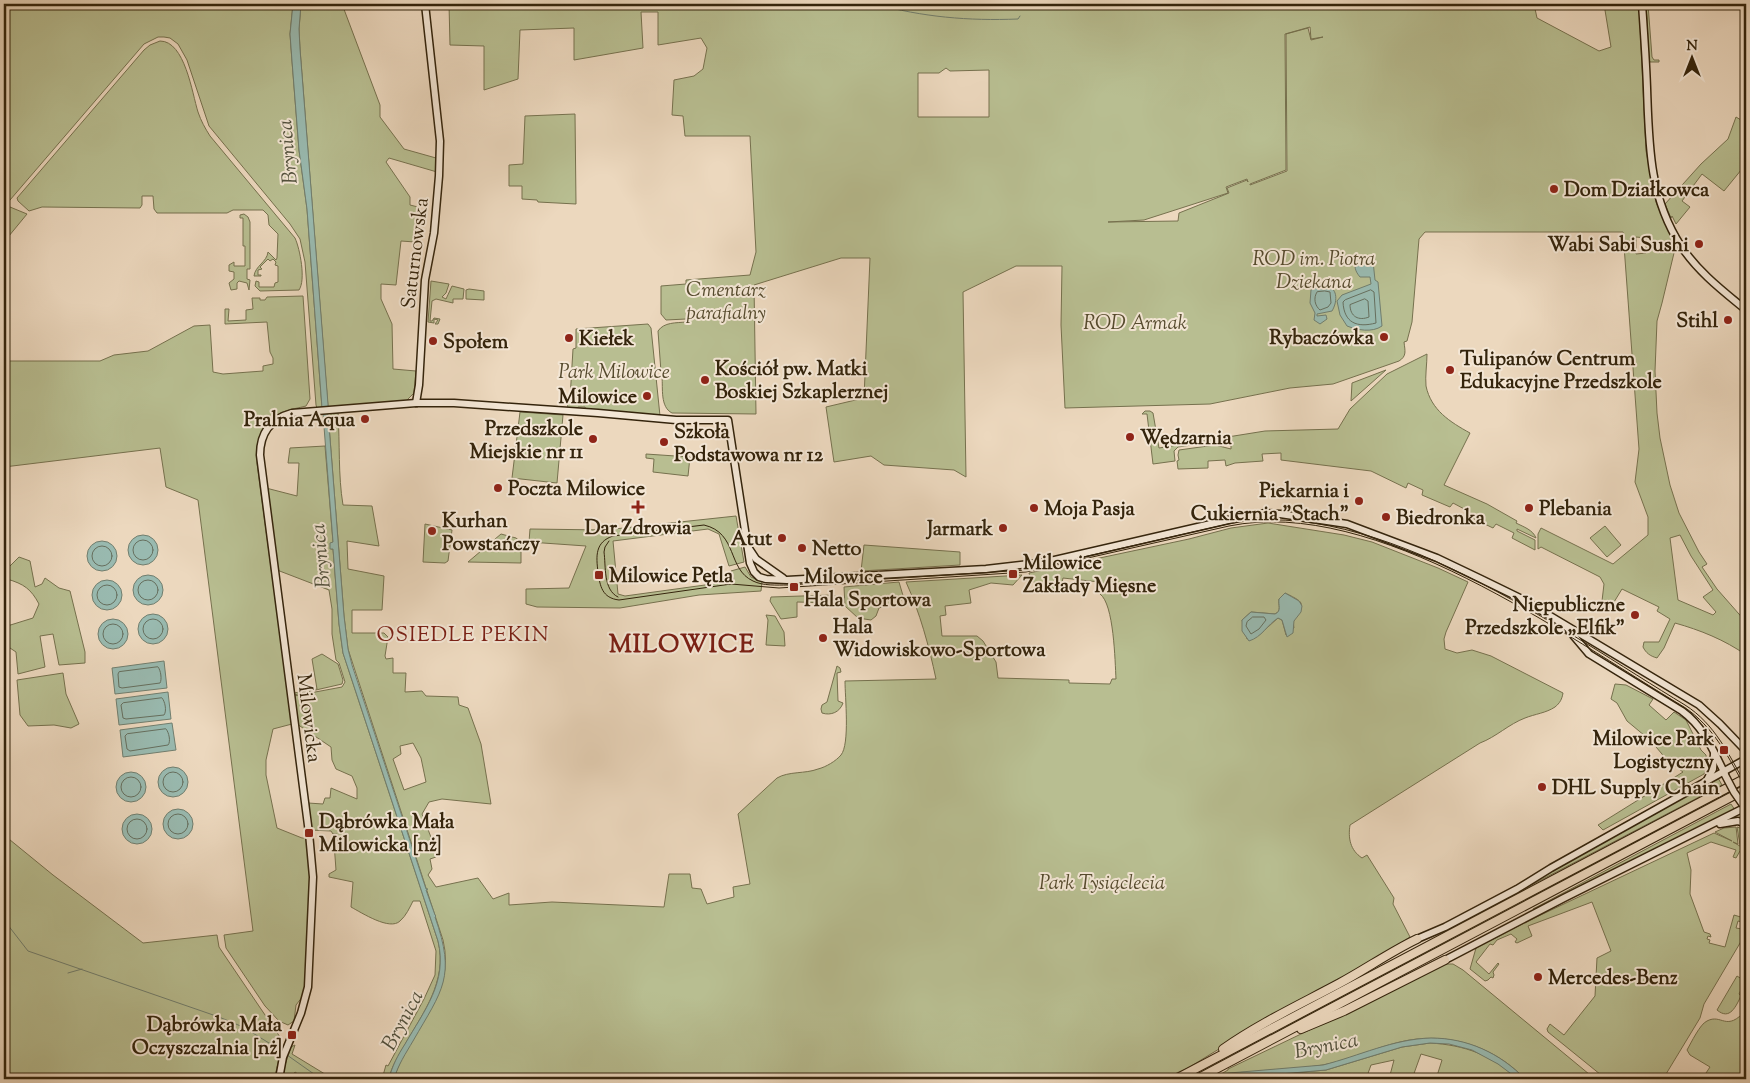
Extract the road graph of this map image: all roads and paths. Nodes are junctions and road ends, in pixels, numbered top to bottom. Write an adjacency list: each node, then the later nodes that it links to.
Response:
1 (425, 4): 4 (street, Saturnowska)
2 (1642, 4): 3 (street)
3 (1746, 310)
4 (416, 403): 5 (street, Milowicka); 24 (street, Milowicka)
5 (747, 546): 6 (street); 6 (street)
6 (787, 580): 7 (street)
7 (1565, 625): 8 (street); 11 (street)
8 (1732, 736): 9 (street); 10 (street)
9 (1746, 744)
10 (1746, 751)
11 (1714, 753): 13 (street); 15 (street)
12 (1746, 759): 13 (street)
13 (1724, 773): 15 (street); 17 (street, bridge)
14 (1746, 778): 23 (highway)
15 (1707, 781): 20 (street)
16 (1746, 789): 22 (highway)
17 (1745, 807): 19 (street)
18 (1746, 824): 19 (street)
19 (1704, 828): 21 (street)
20 (1417, 939): 23 (highway)
21 (1445, 960): 22 (highway)
22 (1273, 1039): 26 (highway)
23 (1212, 1060): 25 (highway)
24 (280, 1079)
25 (1176, 1079)
26 (1197, 1079)

